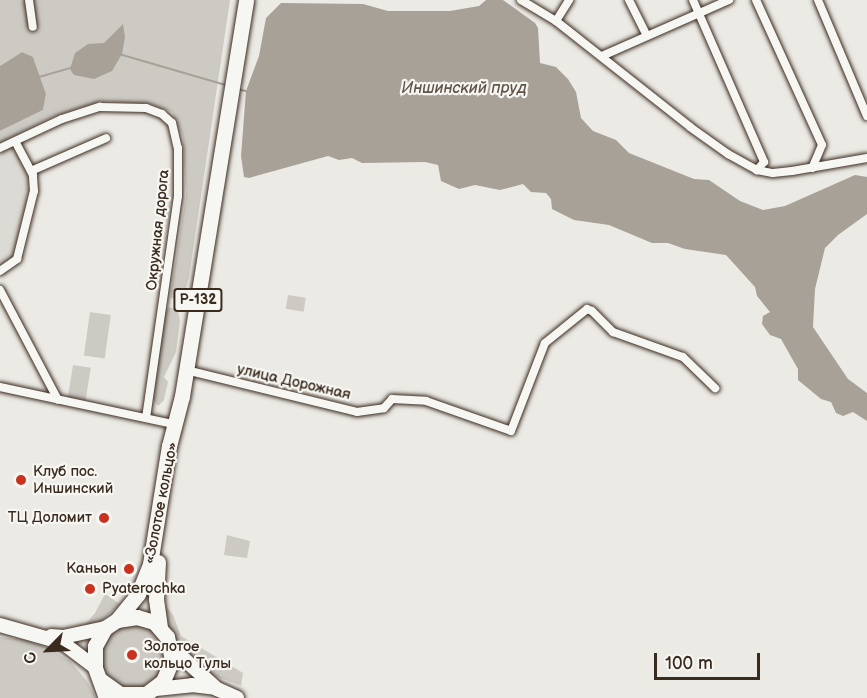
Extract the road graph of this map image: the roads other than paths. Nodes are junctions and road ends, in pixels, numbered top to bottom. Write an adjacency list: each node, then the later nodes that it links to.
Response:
1 (29, 0): 12 (street)
2 (246, 0): 25 (highway, «Золотое кольцо» / Р-132)
3 (521, 0): 11 (street)
4 (569, 0): 11 (street)
5 (629, 0): 13 (street)
6 (693, 0): 10 (street)
7 (729, 0): 10 (street)
8 (756, 0): 20 (street)
9 (818, 0): 15 (street)
10 (699, 13): 13 (street); 21 (street)
11 (556, 21): 14 (street)
12 (33, 27)
13 (647, 36): 14 (street)
14 (602, 56): 21 (street)
15 (867, 116)
16 (106, 138): 22 (street)
17 (15, 141): 18 (street, Окружная дорога); 22 (street); 29 (street, Окружная дорога)
18 (0, 147)
19 (867, 158): 20 (street)
20 (813, 168): 21 (street)
21 (758, 170)
22 (31, 171): 23 (street)
23 (0, 271)
24 (0, 290): 28 (street)
25 (186, 370): 27 (street, улица Дорожная); 30 (highway, «Золотое кольцо» / Р-132)
26 (0, 387): 28 (street)
27 (715, 388)
28 (58, 400): 29 (street)
29 (146, 418): 30 (street)
30 (176, 428): 31 (highway, «Золотое кольцо» / Р-132); 33 (highway, «Золотое кольцо» / Р-132)
31 (117, 622): 33 (highway); 34 (main road); 36 (highway, «Золотое кольцо» / Р-132)
32 (0, 625): 34 (main road)
33 (160, 628): 35 (highway, «Золотое кольцо» / Р-132)
34 (43, 635): 36 (main road)
35 (172, 648): 37 (main road); 38 (highway)
36 (98, 674): 38 (highway); 39 (highway, «Золотое кольцо» / Р-132)
37 (218, 689): 38 (main road); 40 (main road)
38 (148, 693)
39 (106, 698)
40 (237, 698)

